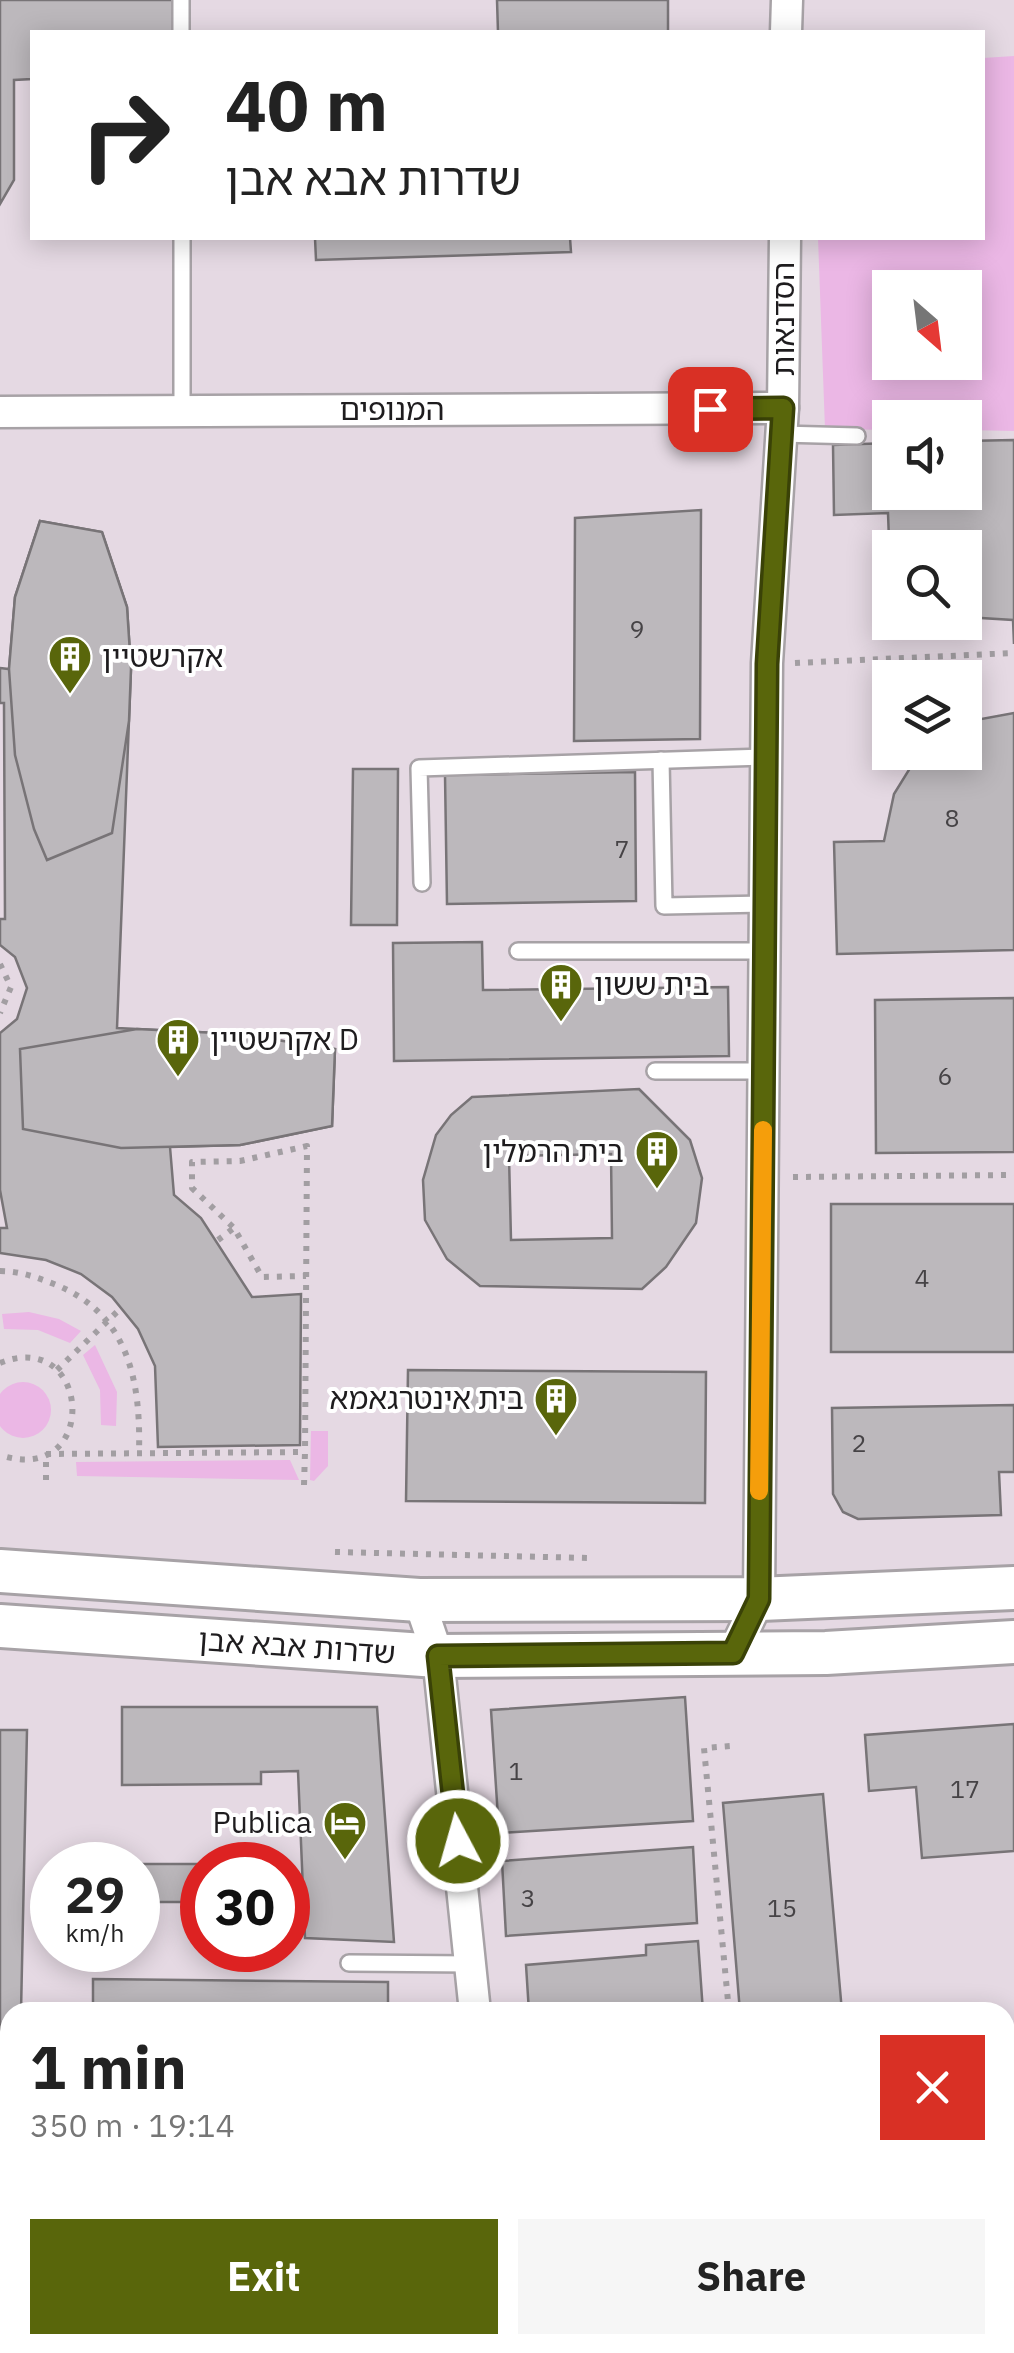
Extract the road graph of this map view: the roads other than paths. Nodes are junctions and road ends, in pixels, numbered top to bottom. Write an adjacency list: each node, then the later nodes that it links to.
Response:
1 (181, 0): 3 (lane)
2 (787, 0): 4 (street)
3 (181, 30)
4 (786, 30)
5 (182, 240): 8 (lane)
6 (785, 240): 9 (street, הסדנאות)
7 (0, 412): 8 (street, המנופים)
8 (182, 412): 9 (street, המנופים)
9 (782, 421): 10 (lane); 11 (street, הסדנאות)
10 (857, 436)
11 (766, 757): 12 (lane); 14 (street, הסדנאות)
12 (661, 760): 13 (lane); 14 (lane)
13 (422, 883)
14 (764, 904): 16 (street, הסדנאות)
15 (518, 951): 16 (lane)
16 (764, 951): 18 (street, הסדנאות)
17 (655, 1071): 18 (lane)
18 (763, 1071): 21 (street, הסדנאות)
19 (0, 1571): 22 (main road, שדרות אבא אבן)
20 (1014, 1588): 21 (main road, שדרות אבא אבן)
21 (759, 1599): 22 (main road, שדרות אבא אבן); 25 (street, הסדנאות)
22 (419, 1600): 26 (street)
23 (0, 1626): 26 (main road, שדרות אבא אבן)
24 (1014, 1642): 25 (main road, שדרות אבא אבן)
25 (733, 1653): 26 (main road, שדרות אבא אבן)
26 (438, 1656): 28 (street)
27 (349, 1964): 28 (lane)
28 (471, 1964): 29 (street)
29 (474, 2002)

